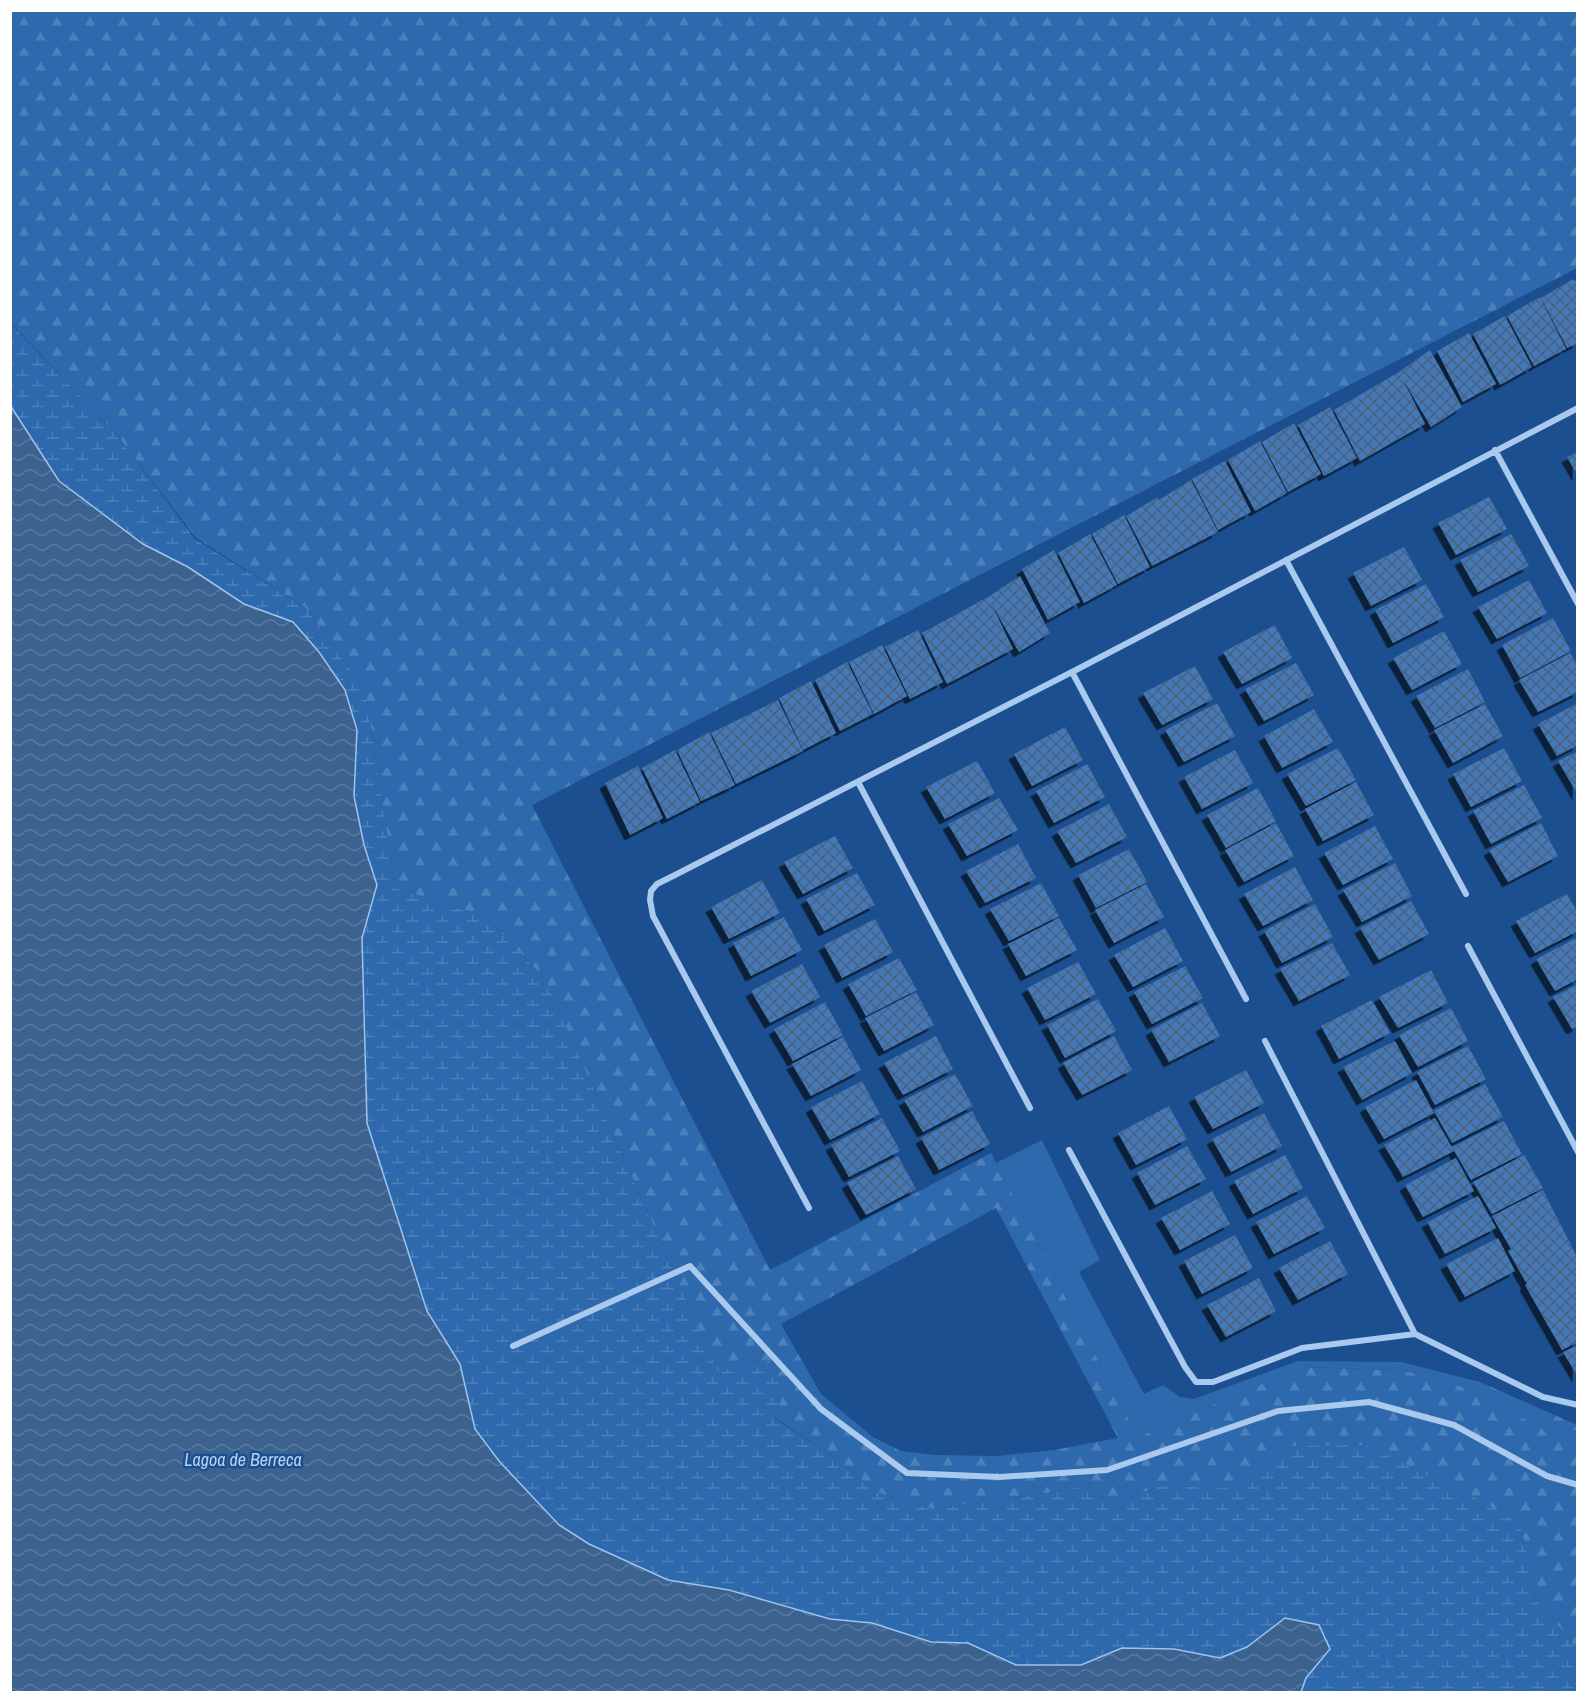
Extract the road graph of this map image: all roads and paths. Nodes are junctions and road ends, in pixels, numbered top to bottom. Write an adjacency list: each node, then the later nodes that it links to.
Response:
1 (1578, 408): 2 (street)
2 (1496, 450): 3 (street); 4 (street)
3 (1286, 560): 5 (street); 7 (street)
4 (1578, 604)
5 (1072, 672): 6 (street); 9 (street)
6 (858, 782): 11 (street); 14 (street)
7 (1466, 894)
8 (1468, 946): 13 (street)
9 (1246, 999)
10 (1265, 1041): 15 (street)
11 (1030, 1108)
12 (1069, 1150): 15 (street)
13 (1578, 1152)
14 (809, 1208)
15 (1415, 1334): 17 (street)
16 (513, 1346): 18 (street)
17 (1578, 1405)
18 (1578, 1485)

